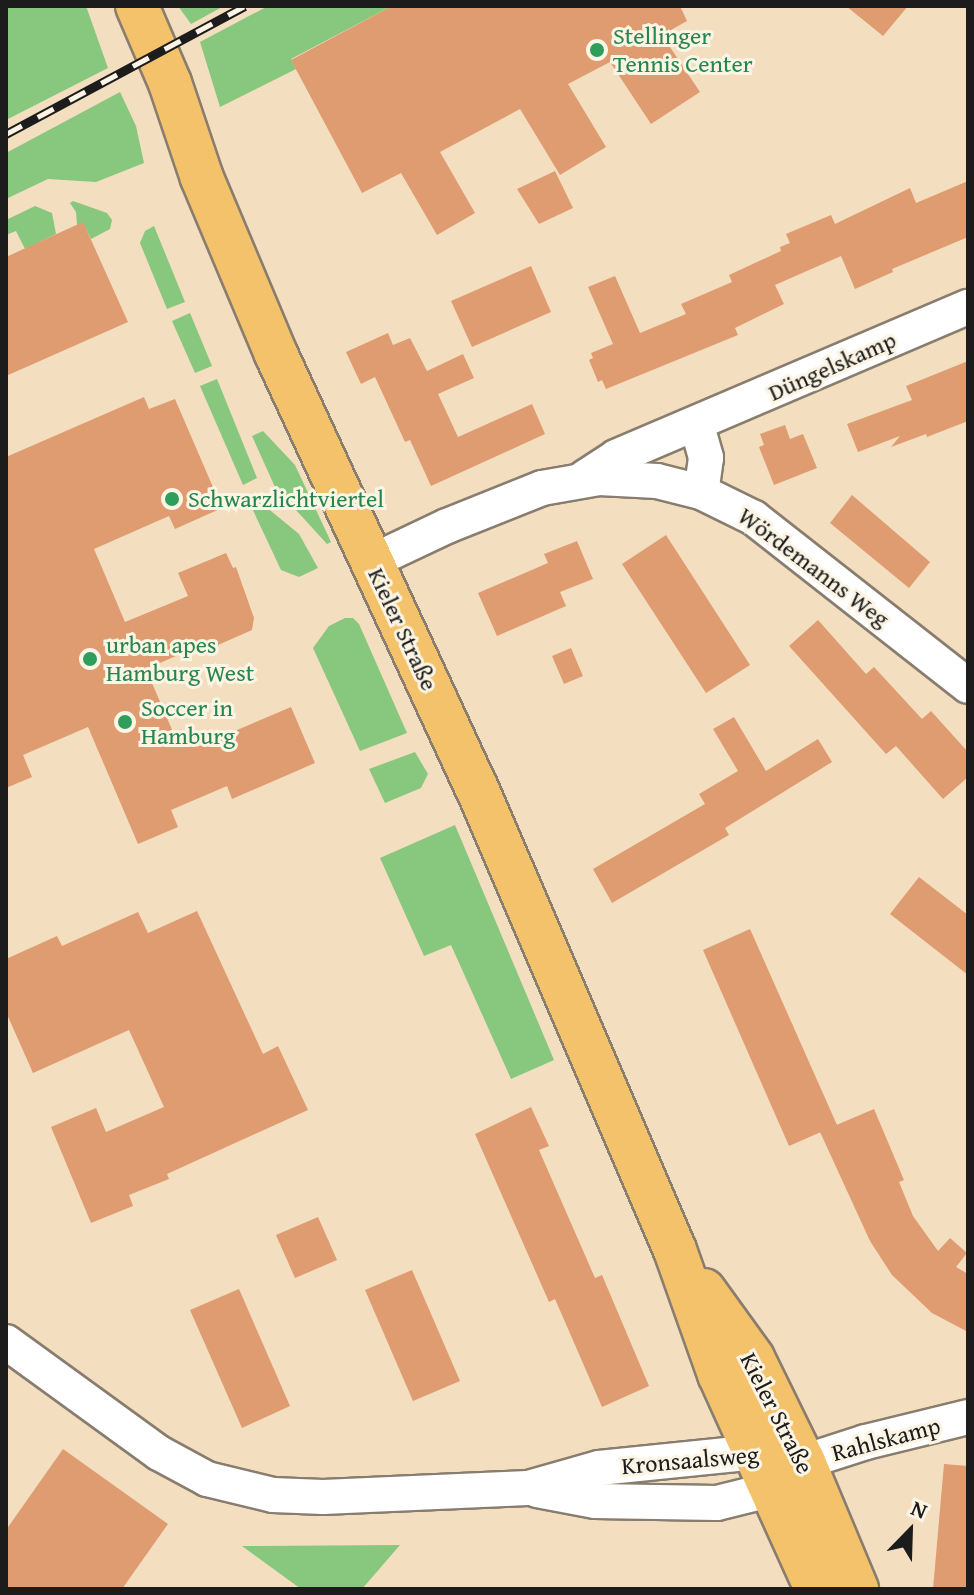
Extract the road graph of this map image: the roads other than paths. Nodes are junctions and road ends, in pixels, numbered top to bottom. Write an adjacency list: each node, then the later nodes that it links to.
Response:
1 (137, 6): 6 (main road, Kieler Straße)
2 (968, 307): 3 (street, Düngelskamp)
3 (697, 426): 4 (street, Düngelskamp); 5 (street)
4 (581, 480): 5 (street, Wördemanns Weg); 6 (street, Wördemanns Weg)
5 (701, 492): 7 (street, Wördemanns Weg)
6 (373, 561): 8 (main road, Kieler Straße)
7 (968, 686)
8 (675, 1250): 11 (main road, Kieler Straße); 12 (main road, Kieler Straße)
9 (6, 1342): 13 (street, Kronsaalsweg)
10 (968, 1417): 12 (street, Rahlskamp)
11 (756, 1452): 12 (main road, Kieler Straße); 13 (street, Kronsaalsweg)
12 (788, 1476): 13 (street, Kronsaalsweg); 14 (main road, Kieler Straße); 15 (main road, Kieler Straße)
13 (528, 1488)
14 (816, 1589)
15 (857, 1589)

